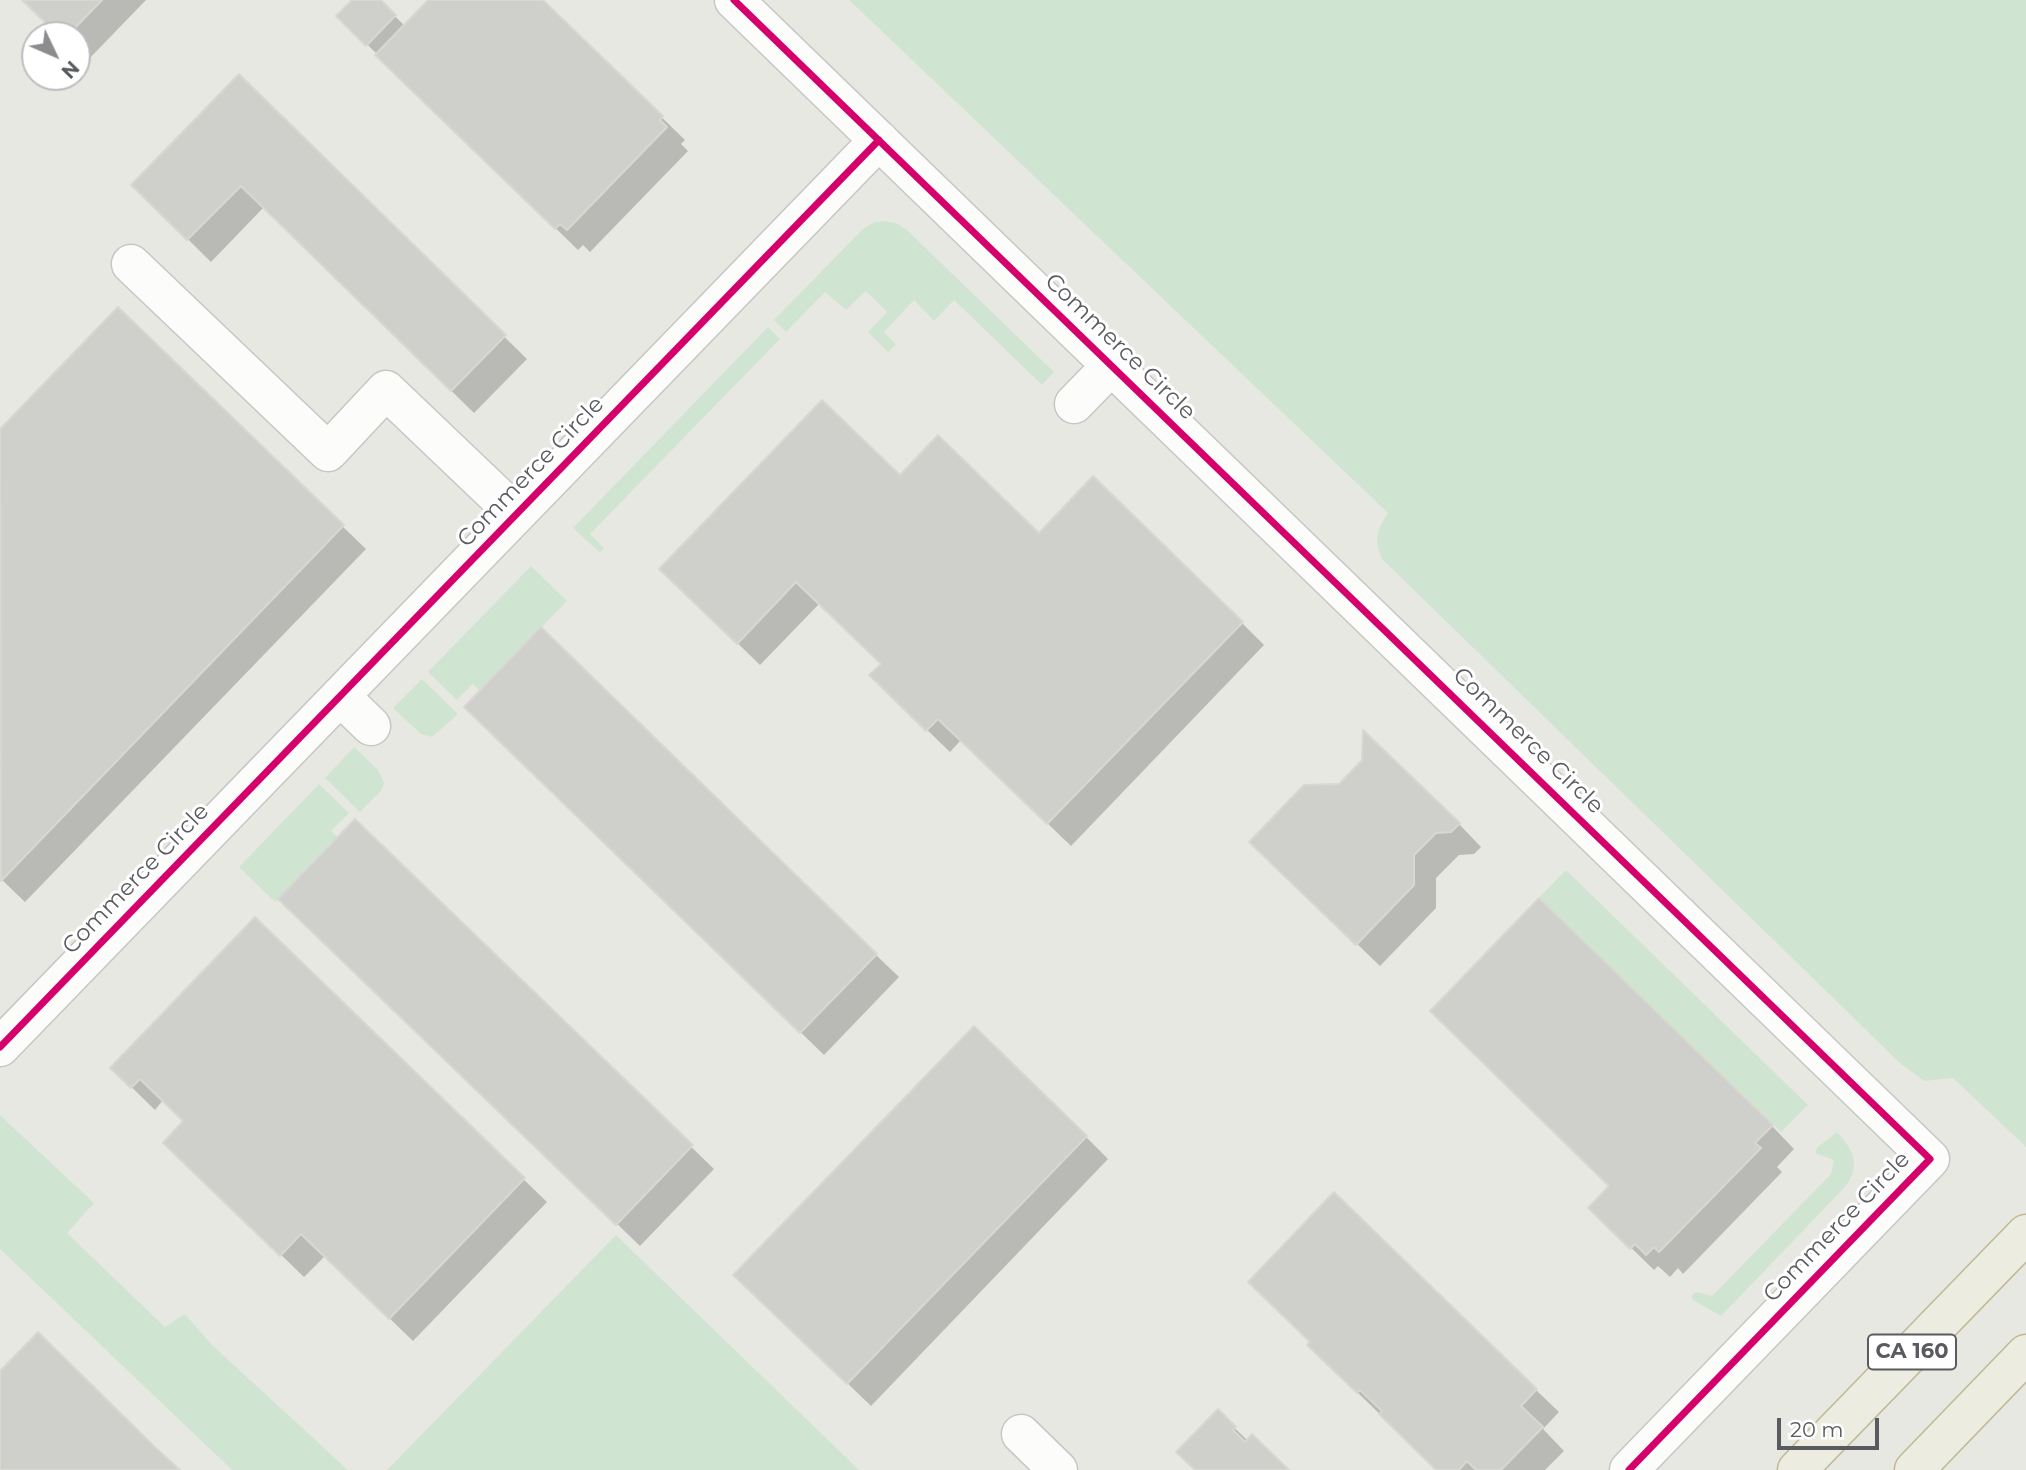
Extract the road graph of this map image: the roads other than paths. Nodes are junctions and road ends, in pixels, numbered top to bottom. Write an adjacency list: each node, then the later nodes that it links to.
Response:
1 (734, 0): 2 (street)
2 (879, 140): 4 (street, Commerce Circle); 6 (street, Commerce Circle)
3 (131, 264): 6 (street)
4 (1112, 365): 5 (street); 14 (street, Commerce Circle)
5 (1074, 404)
6 (516, 514): 7 (street, Commerce Circle)
7 (341, 696): 8 (street); 9 (street, Commerce Circle)
8 (371, 726)
9 (0, 1046)
10 (2026, 1234): 15 (highway, CA 160)
11 (2026, 1354): 16 (highway)
12 (1021, 1434): 13 (street)
13 (1058, 1470)
14 (1629, 1470)
15 (1797, 1470)
16 (1914, 1470)

